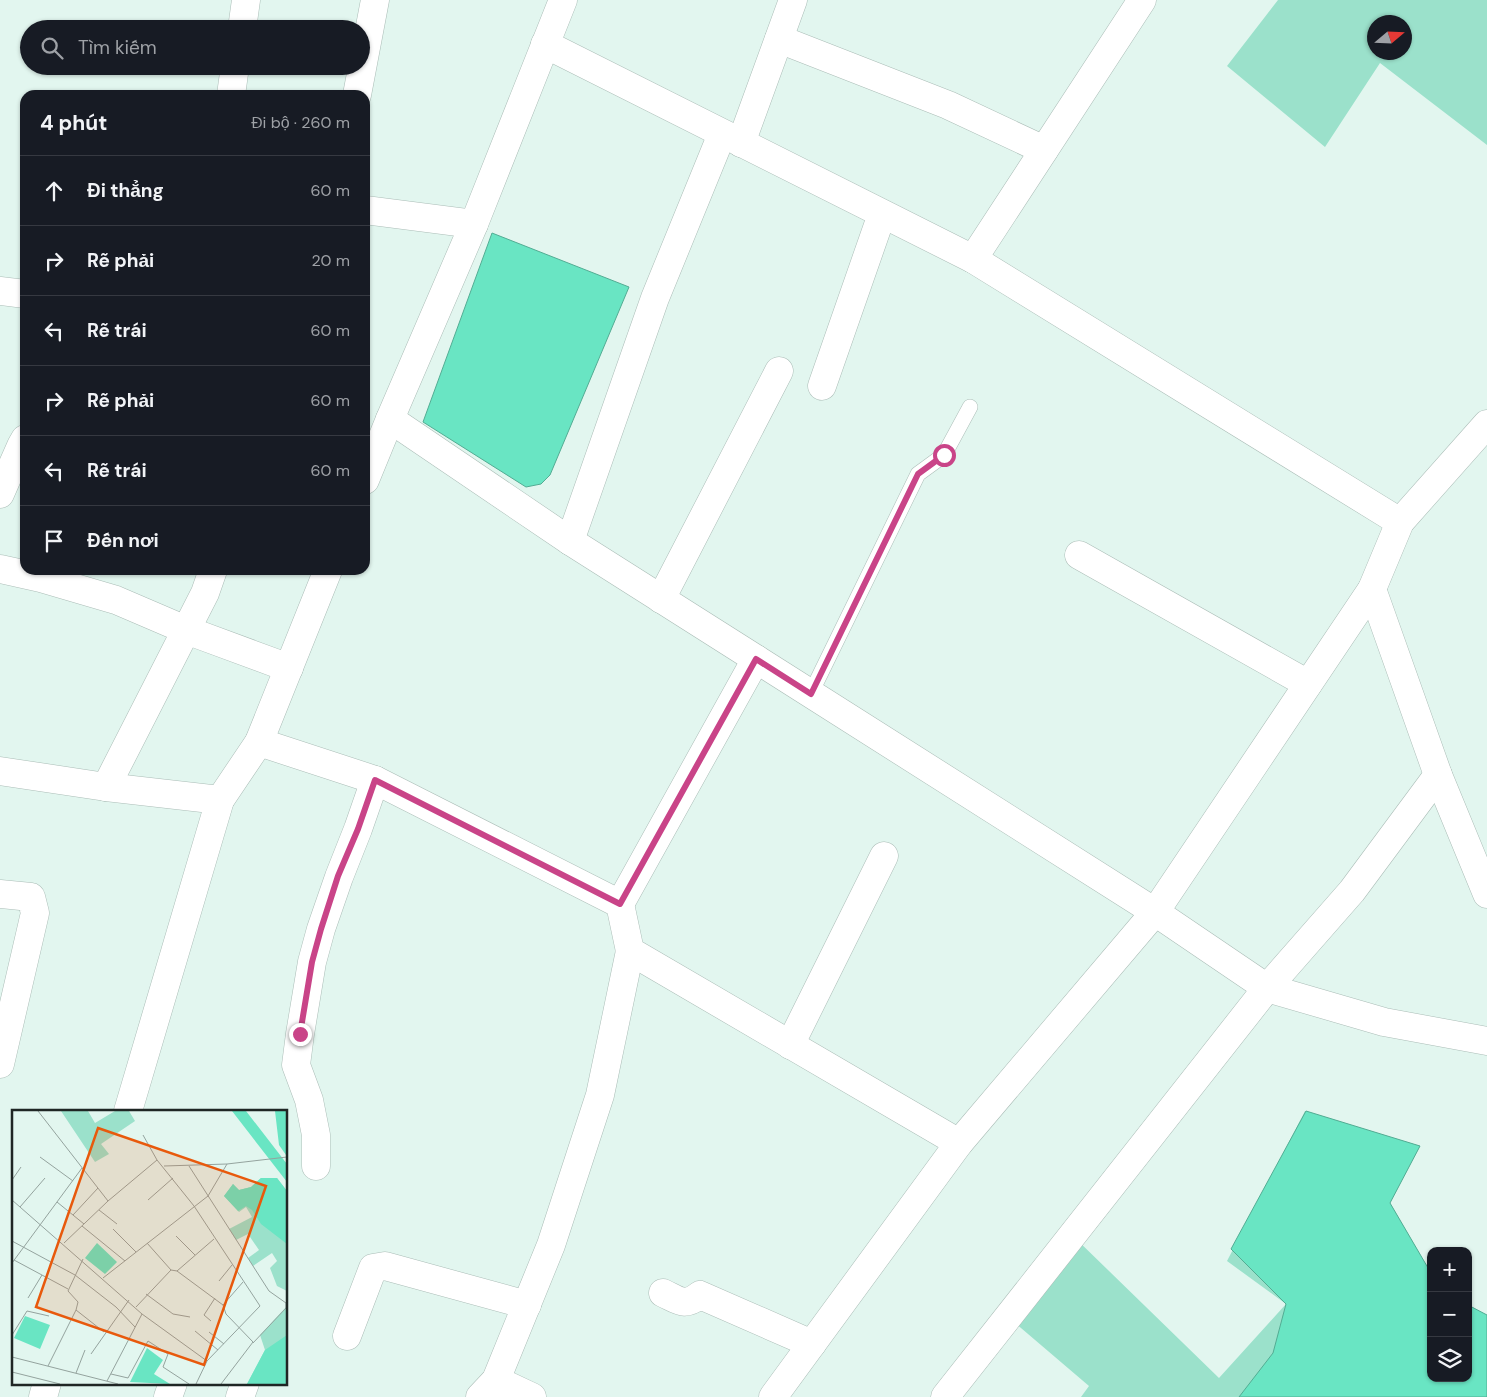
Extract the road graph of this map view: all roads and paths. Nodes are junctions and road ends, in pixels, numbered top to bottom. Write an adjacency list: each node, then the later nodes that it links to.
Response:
1 (246, 0): 6 (street)
2 (375, 0): 7 (street)
3 (563, 0): 9 (street)
4 (793, 0): 8 (street)
5 (1142, 0): 15 (street)
6 (243, 20)
7 (370, 26)
8 (779, 39): 14 (street); 15 (street)
9 (545, 44): 14 (street); 18 (street)
10 (234, 75): 12 (street)
11 (361, 75): 13 (street)
12 (232, 90)
13 (358, 90)
14 (732, 138): 17 (street); 31 (street)
15 (1044, 150): 19 (street)
16 (370, 211): 18 (street)
17 (882, 214): 19 (street); 23 (street)
18 (474, 224): 25 (street)
19 (973, 259): 30 (street)
20 (0, 291): 21 (street)
21 (20, 293)
22 (779, 371): 39 (street)
23 (822, 386)
24 (970, 407): 44 (lane)
25 (390, 419): 28 (street); 31 (street)
26 (1487, 424): 30 (street)
27 (20, 448): 29 (street)
28 (370, 468)
29 (0, 494)
30 (1400, 522): 38 (street)
31 (570, 541): 39 (street)
32 (1079, 555): 43 (street)
33 (0, 569): 34 (street)
34 (20, 573)
35 (27, 575): 40 (street)
36 (211, 575): 40 (street)
37 (326, 575): 42 (street)
38 (1372, 589): 43 (street); 47 (street)
39 (661, 599): 41 (street)
40 (186, 630): 42 (street); 49 (street)
41 (756, 659): 44 (street); 54 (street)
42 (289, 668): 45 (street)
43 (1308, 684): 55 (street)
44 (811, 694): 55 (street)
45 (259, 742): 48 (street); 50 (street)
46 (0, 771): 49 (street)
47 (1438, 775): 53 (street); 57 (street)
48 (375, 780): 54 (street); 63 (street)
49 (106, 787): 50 (street)
50 (220, 800): 61 (street)
51 (884, 856): 59 (street)
52 (0, 894): 60 (street)
53 (1487, 894)
54 (620, 904): 56 (street)
55 (1154, 912): 57 (street); 62 (street)
56 (630, 951): 59 (street); 65 (street)
57 (1267, 988): 58 (street); 77 (street)
58 (1487, 1041)
59 (790, 1045): 62 (street)
60 (0, 1064)
61 (128, 1110)
62 (958, 1143): 67 (street)
63 (316, 1166)
64 (663, 1293): 67 (street)
65 (526, 1305): 66 (street); 71 (street)
66 (347, 1336)
67 (812, 1344): 76 (street)
68 (47, 1384): 72 (street)
69 (173, 1384): 73 (street)
70 (246, 1384): 74 (street)
71 (488, 1388): 75 (street)
72 (43, 1397)
73 (168, 1397)
74 (240, 1397)
75 (532, 1397)
76 (773, 1397)
77 (945, 1397)

